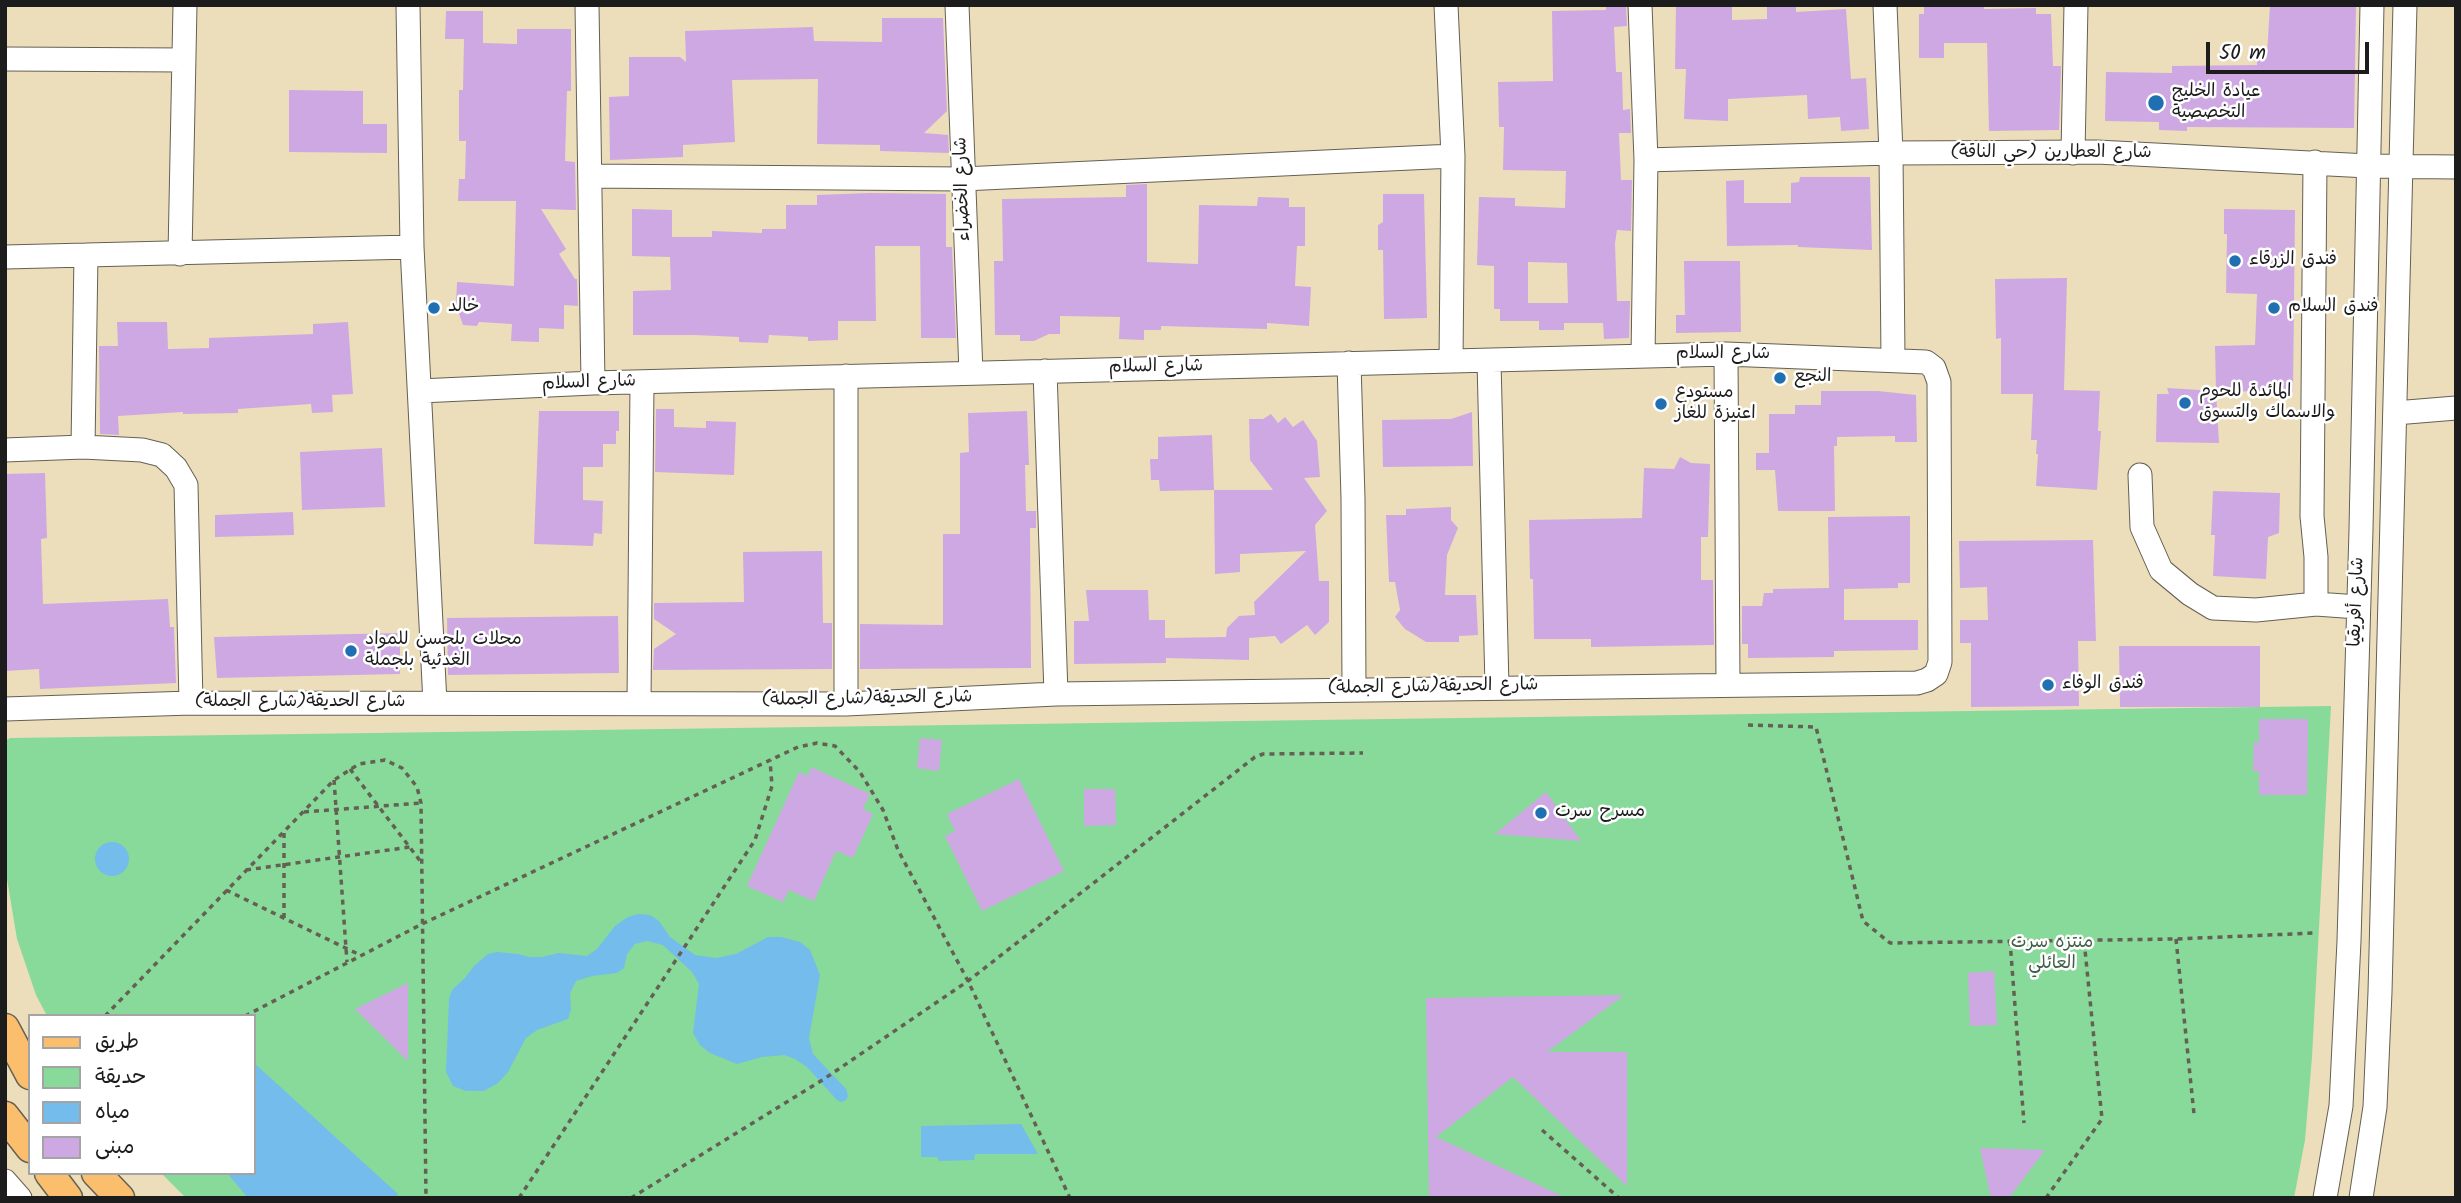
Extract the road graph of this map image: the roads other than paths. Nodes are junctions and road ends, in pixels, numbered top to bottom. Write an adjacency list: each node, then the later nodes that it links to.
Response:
1 (185, 5): 12 (street)
2 (408, 5): 23 (street)
3 (587, 5): 21 (street)
4 (957, 5): 22 (street, شارع الخضراء)
5 (1446, 5): 15 (street)
6 (1640, 5): 16 (street)
7 (1885, 5): 13 (street)
8 (2076, 5): 14 (street)
9 (2372, 5): 18 (street, شارع أفريقيا)
10 (2405, 5): 19 (street, شارع أفريقيا)
11 (5, 59): 12 (street)
12 (184, 60): 24 (street)
13 (1891, 153): 14 (street, شارع العطارين (حي الناقة)); 16 (street, شارع العطارين (حي الناقة)); 29 (street)
14 (2073, 153): 17 (street, شارع العطارين (حي الناقة))
15 (1453, 156): 22 (street); 30 (street)
16 (1646, 160): 28 (street)
17 (2315, 162): 18 (street, شارع العطارين (حي الناقة)); 44 (street)
18 (2368, 166): 19 (street, شارع العطارين (حي الناقة)); 45 (street, شارع أفريقيا)
19 (2401, 166): 20 (street, شارع العطارين (حي الناقة)); 40 (street, شارع أفريقيا)
20 (2456, 167)
21 (590, 176): 22 (street); 36 (street)
22 (963, 179): 34 (street, شارع الخضراء)
23 (412, 247): 24 (street); 38 (street)
24 (180, 254): 25 (street)
25 (86, 256): 26 (street); 41 (street)
26 (5, 257)
27 (1726, 354): 28 (street, شارع السلام); 29 (street, شارع السلام); 46 (street)
28 (1643, 356): 31 (street, شارع السلام)
29 (1893, 359): 46 (street, شارع السلام)
30 (1451, 361): 31 (street, شارع السلام); 32 (street, شارع السلام)
31 (1489, 361): 47 (street)
32 (1349, 363): 33 (street, شارع السلام); 48 (street)
33 (1045, 371): 34 (street, شارع السلام); 49 (street)
34 (971, 373): 35 (street, شارع السلام)
35 (846, 376): 37 (street, شارع السلام); 53 (street)
36 (593, 383): 37 (street, شارع السلام); 38 (street, شارع السلام)
37 (642, 383): 50 (street)
38 (420, 391): 52 (street)
39 (2456, 408): 40 (street)
40 (2395, 413): 66 (street, شارع أفريقيا)
41 (83, 447): 42 (street); 51 (street)
42 (5, 450)
43 (2140, 475): 44 (street)
44 (2316, 604): 45 (street)
45 (2358, 607): 65 (street, شارع أفريقيا)
46 (1728, 683): 47 (street, شارع الحديقة(شارع الجملة))
47 (1497, 687): 48 (street, شارع الحديقة(شارع الجملة))
48 (1354, 689): 49 (street, شارع الحديقة(شارع الجملة))
49 (1056, 694): 53 (street, شارع الحديقة(شارع الجملة))
50 (639, 702): 52 (street, شارع الحديقة(شارع الجملة)); 53 (street, شارع الحديقة(شارع الجملة))
51 (191, 703): 52 (street, شارع الحديقة(شارع الجملة)); 54 (street, شارع الحديقة(شارع الجملة))
52 (435, 704)
53 (846, 704)
54 (5, 709)
55 (5, 1028): 56 (main road)
56 (28, 1071)
57 (5, 1116): 58 (main road)
58 (28, 1145)
59 (51, 1175): 63 (main road)
60 (98, 1175): 64 (main road)
61 (5, 1181): 62 (street)
62 (20, 1198)
63 (68, 1198)
64 (120, 1198)
65 (2325, 1198)
66 (2361, 1198)

